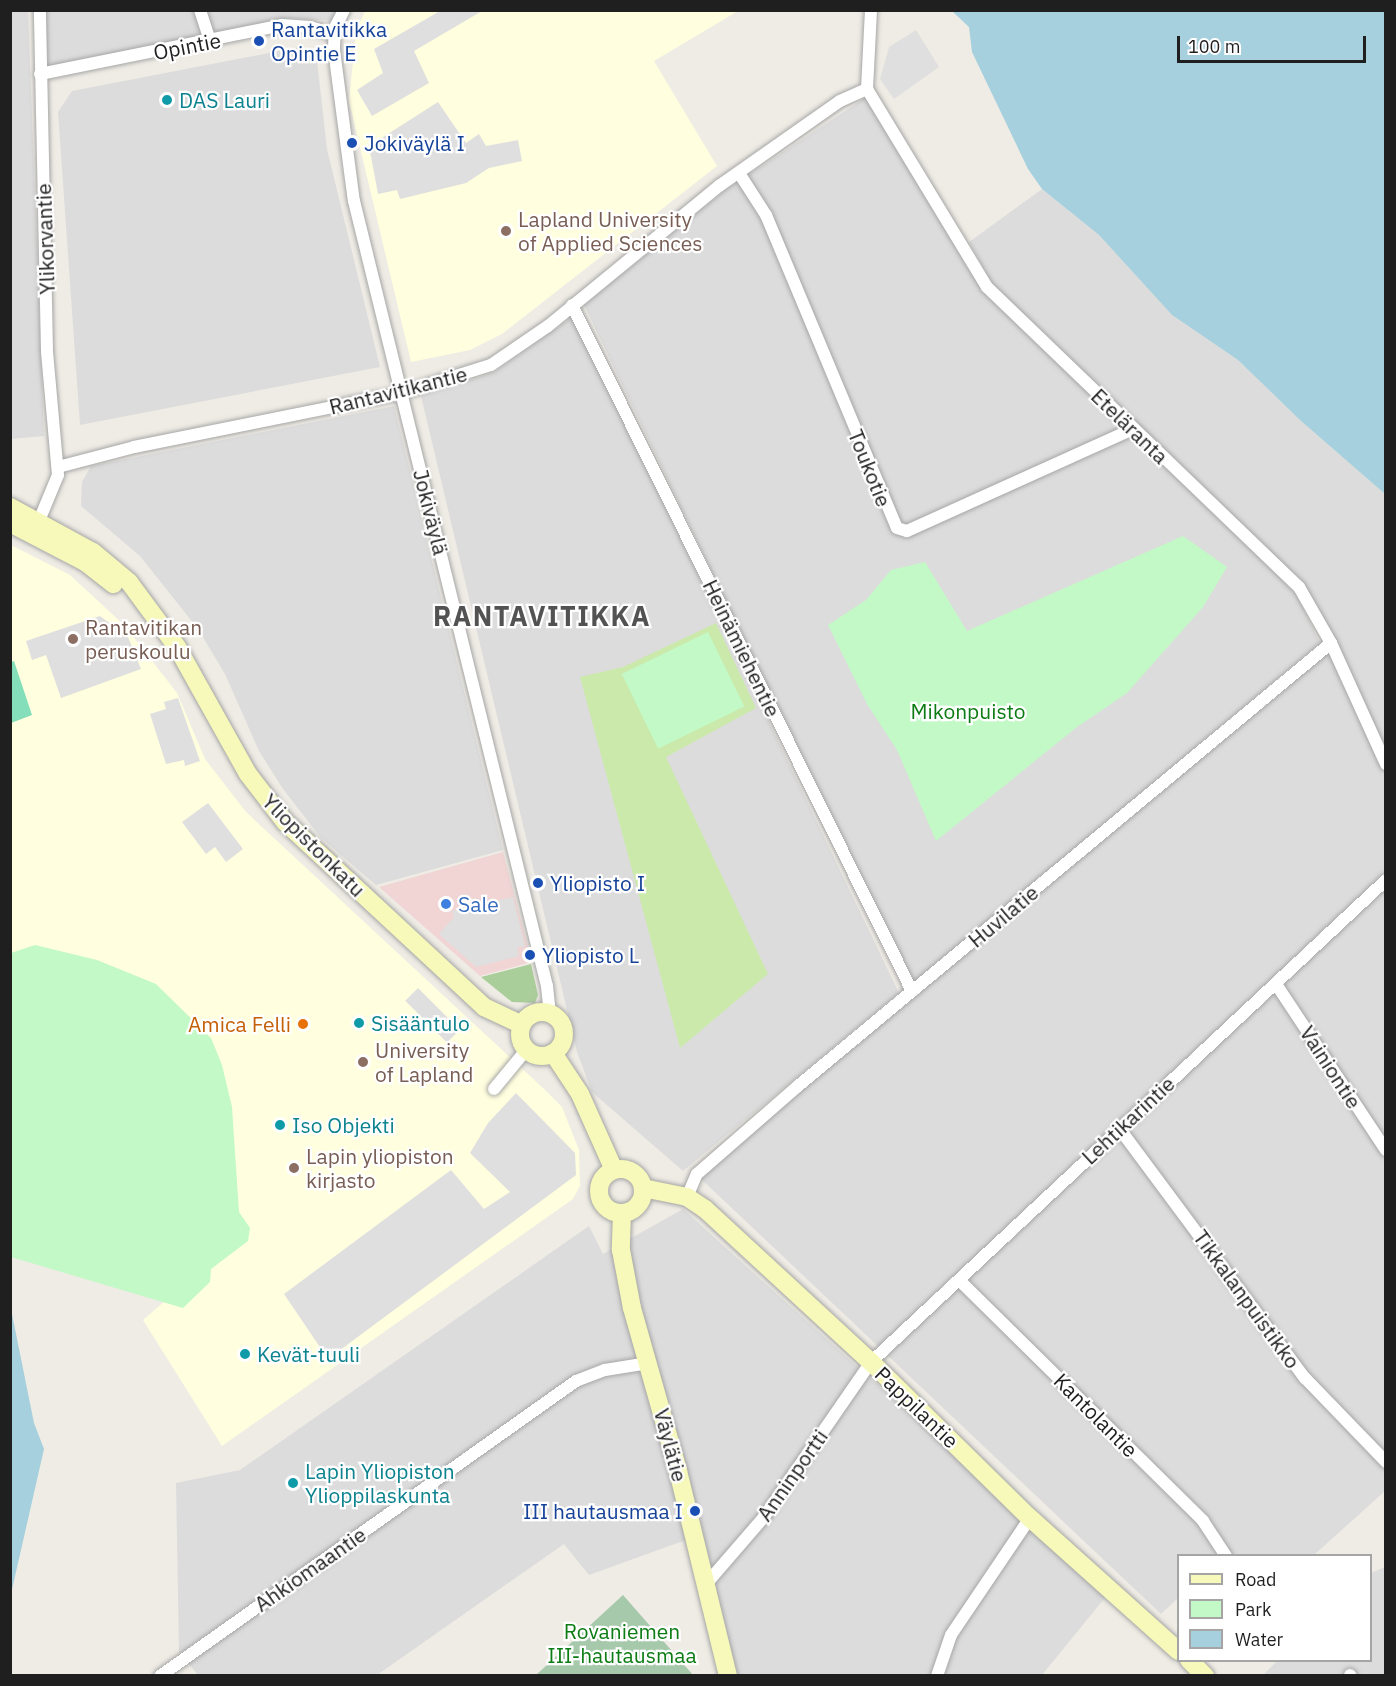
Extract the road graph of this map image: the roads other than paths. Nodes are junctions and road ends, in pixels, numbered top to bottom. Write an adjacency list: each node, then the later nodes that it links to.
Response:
1 (40, 10): 7 (street, Ylikorvantie)
2 (200, 10): 6 (street)
3 (344, 10): 5 (street, Jokiväylä)
4 (871, 10): 8 (street)
5 (333, 34): 6 (street, Opintie); 11 (street, Jokiväylä)
6 (210, 40): 7 (street, Opintie)
7 (40, 74): 13 (street, Ylikorvantie)
8 (867, 89): 9 (street, Rantavitikantie); 12 (street, Eteläranta)
9 (739, 173): 10 (street, Rantavitikantie); 12 (street, Toukotie)
10 (572, 305): 11 (street, Rantavitikantie); 21 (street, Heinämiehentie)
11 (402, 393): 13 (street, Rantavitikantie); 22 (street, Jokiväylä)
12 (1133, 429): 17 (street, Eteläranta)
13 (58, 467): 16 (street)
14 (10, 507): 16 (street, Yliopistonkatu)
15 (10, 523): 16 (street, Yliopistonkatu)
16 (37, 526): 23 (street, Yliopistonkatu)
17 (1330, 643): 18 (street, Eteläranta); 21 (street, Huvilatie)
18 (1386, 764)
19 (1386, 880): 20 (street, Lehtikarintie)
20 (1276, 984): 27 (street, Lehtikarintie); 28 (street, Vainiontie)
21 (912, 991): 31 (street, Huvilatie)
22 (550, 1013): 23 (street); 25 (street)
23 (522, 1025): 24 (street)
24 (527, 1049): 25 (street); 26 (street)
25 (553, 1053): 29 (street)
26 (494, 1089)
27 (1119, 1128): 33 (street, Lehtikarintie); 36 (street, Tikkalanpuistikko)
28 (1386, 1150)
29 (614, 1170): 30 (street); 32 (street)
30 (643, 1188): 31 (street, Pappilantie); 32 (street)
31 (687, 1197): 34 (street, Pappilantie)
32 (622, 1213): 35 (street, Väylätie)
33 (959, 1280): 34 (street, Lehtikarintie); 38 (street, Kantolantie)
34 (871, 1362): 37 (street, Pappilantie); 39 (street, Anninportti)
35 (648, 1363): 39 (street, Väylätie); 42 (street, Ahkiomaantie)
36 (1386, 1462)
37 (1030, 1518): 40 (street, Pappilantie); 44 (street)
38 (1225, 1554)
39 (707, 1583): 43 (street, Väylätie)
40 (1177, 1649)
41 (1191, 1662): 45 (street)
42 (160, 1676)
43 (728, 1676)
44 (937, 1676)
45 (1205, 1676)

